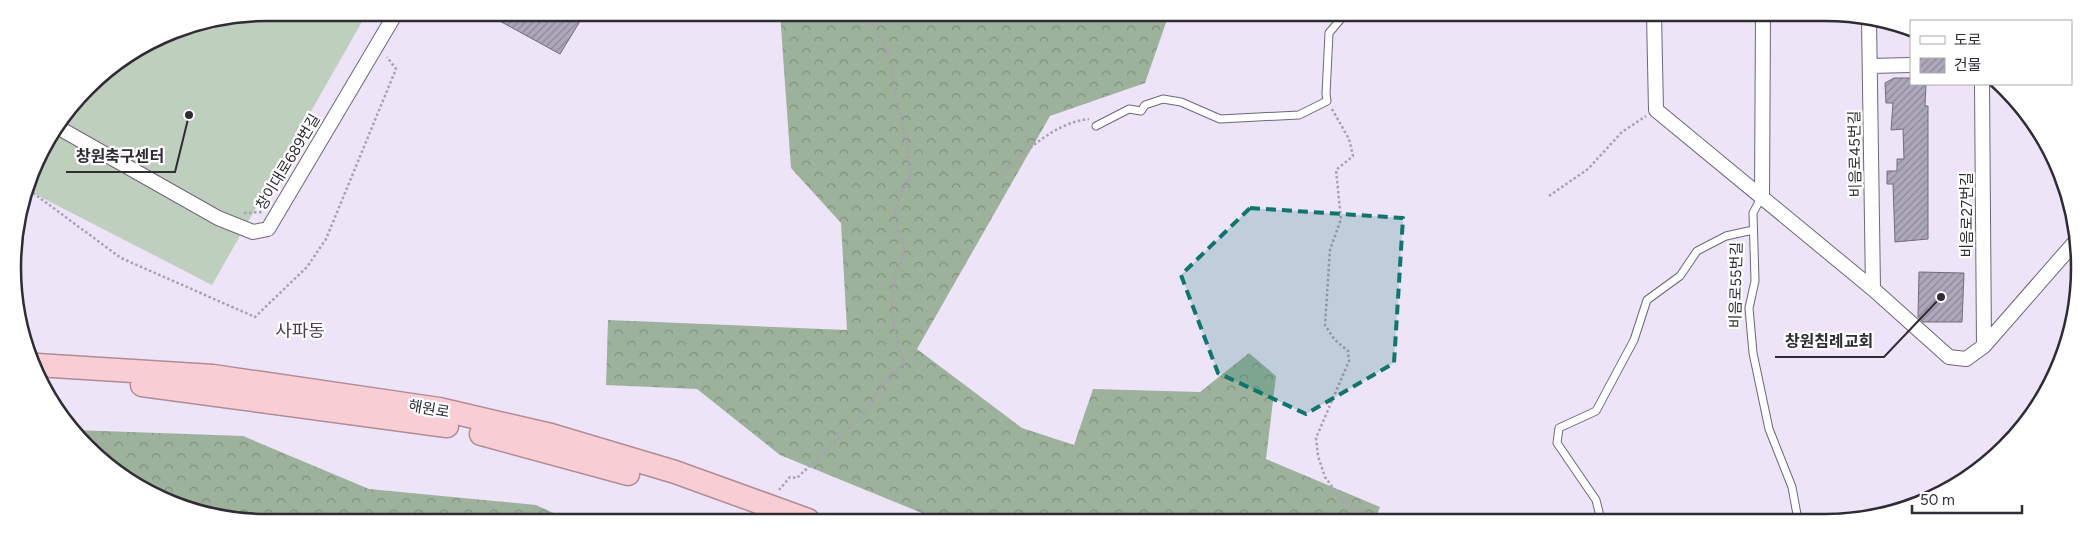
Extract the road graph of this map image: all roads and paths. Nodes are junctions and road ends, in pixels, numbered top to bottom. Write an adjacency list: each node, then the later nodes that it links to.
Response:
1 (391, 21): 14 (street, 창이대로689번길)
2 (870, 21): 26 (path)
3 (1339, 21): 11 (lane)
4 (1654, 21): 10 (street)
5 (1763, 21): 17 (street, 비음로55번길)
6 (1869, 25): 8 (street, 비음로45번길)
7 (1910, 65): 8 (street)
8 (1870, 66): 22 (street, 비음로45번길)
9 (1982, 85): 23 (street, 비음로27번길)
10 (1656, 110): 16 (path); 17 (street)
11 (1116, 116): 13 (lane); 15 (path)
12 (1336, 117): 29 (path)
13 (1096, 126)
14 (63, 130)
15 (1000, 174)
16 (1548, 196)
17 (1762, 196): 20 (lane, 비음로55번길); 22 (street)
18 (266, 211): 19 (path)
19 (238, 213)
20 (1753, 230): 30 (lane); 31 (lane, 비음로55번길)
21 (2070, 248): 23 (street)
22 (1873, 289): 23 (street)
23 (1984, 346)
24 (42, 365): 28 (highway, 해원로)
25 (46, 375): 27 (highway, 해원로)
26 (779, 490)
27 (746, 514)
28 (791, 514)
29 (1366, 514)
30 (1600, 514)
31 (1797, 514)

